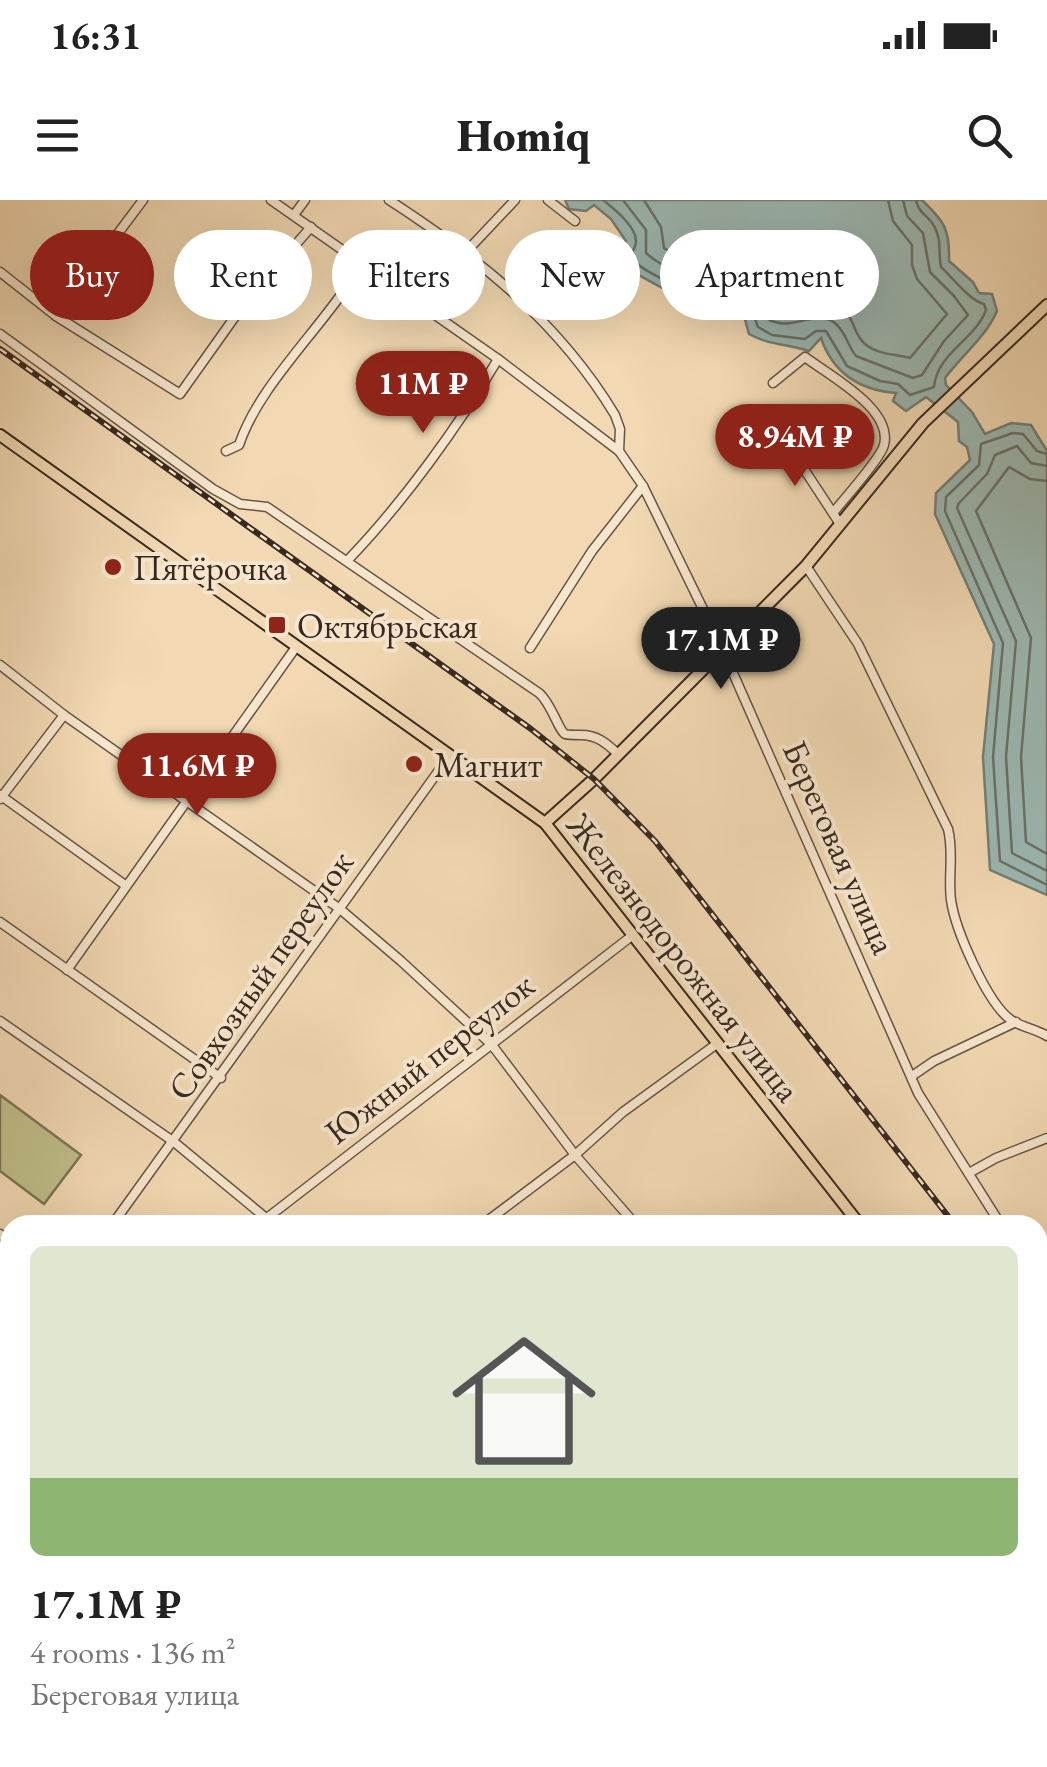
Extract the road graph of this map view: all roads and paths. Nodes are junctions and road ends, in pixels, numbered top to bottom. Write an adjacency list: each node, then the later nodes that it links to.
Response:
1 (143, 200): 10 (street)
2 (272, 200): 7 (street)
3 (305, 200): 7 (street)
4 (390, 200): 11 (street, Береговая улица)
5 (515, 200): 12 (street)
6 (548, 200): 8 (street)
7 (294, 215): 9 (street)
8 (575, 220)
9 (311, 227): 13 (street); 19 (street)
10 (120, 230)
11 (436, 230)
12 (485, 232)
13 (332, 243)
14 (485, 270): 26 (street, Береговая улица)
15 (0, 272): 16 (street)
16 (30, 296)
17 (1047, 304): 30 (main road)
18 (332, 310): 27 (street)
19 (62, 320)
20 (442, 320): 22 (street)
21 (0, 334): 31 (street)
22 (498, 359): 26 (street); 31 (street)
23 (773, 383): 29 (street)
24 (782, 434): 29 (street)
25 (0, 435): 33 (main road, Железнодорожная улица)
26 (620, 450): 28 (street, Береговая улица)
27 (226, 451)
28 (643, 486): 34 (street); 35 (street, Береговая улица)
29 (833, 513): 30 (street)
30 (840, 524): 32 (main road)
31 (347, 562): 38 (street)
32 (806, 566): 35 (main road); 49 (street)
33 (296, 647): 39 (main road, Железнодорожная улица); 41 (street)
34 (530, 648)
35 (722, 648): 38 (main road); 53 (street, Береговая улица)
36 (0, 666): 37 (street)
37 (64, 715): 40 (street); 41 (street)
38 (617, 753): 42 (main road)
39 (450, 755): 42 (main road, Железнодорожная улица); 44 (street, Совхозный переулок)
40 (1, 797): 43 (street)
41 (186, 801): 43 (street); 44 (street)
42 (544, 823): 46 (main road, Железнодорожная улица)
43 (125, 885): 47 (street)
44 (340, 909): 52 (street); 54 (street, Совхозный переулок)
45 (0, 922): 47 (street)
46 (634, 935): 51 (main road, Железнодорожная улица); 52 (street, Южный переулок)
47 (67, 970): 54 (street)
48 (0, 1021): 56 (street)
49 (1016, 1022): 50 (street); 53 (street)
50 (1047, 1036)
51 (718, 1043): 57 (street); 64 (main road, Железнодорожная улица)
52 (492, 1045): 57 (street); 61 (street, Южный переулок)
53 (912, 1076): 58 (street, Береговая улица)
54 (221, 1078): 56 (street, Совхозный переулок)
55 (1047, 1138): 58 (street)
56 (174, 1142): 59 (street, Совхозный переулок); 60 (street)
57 (575, 1155): 62 (street); 63 (street)
58 (970, 1173): 65 (street, Береговая улица)
59 (119, 1215)
60 (262, 1215)
61 (270, 1215)
62 (495, 1215)
63 (626, 1215)
64 (852, 1215)
65 (995, 1215)

